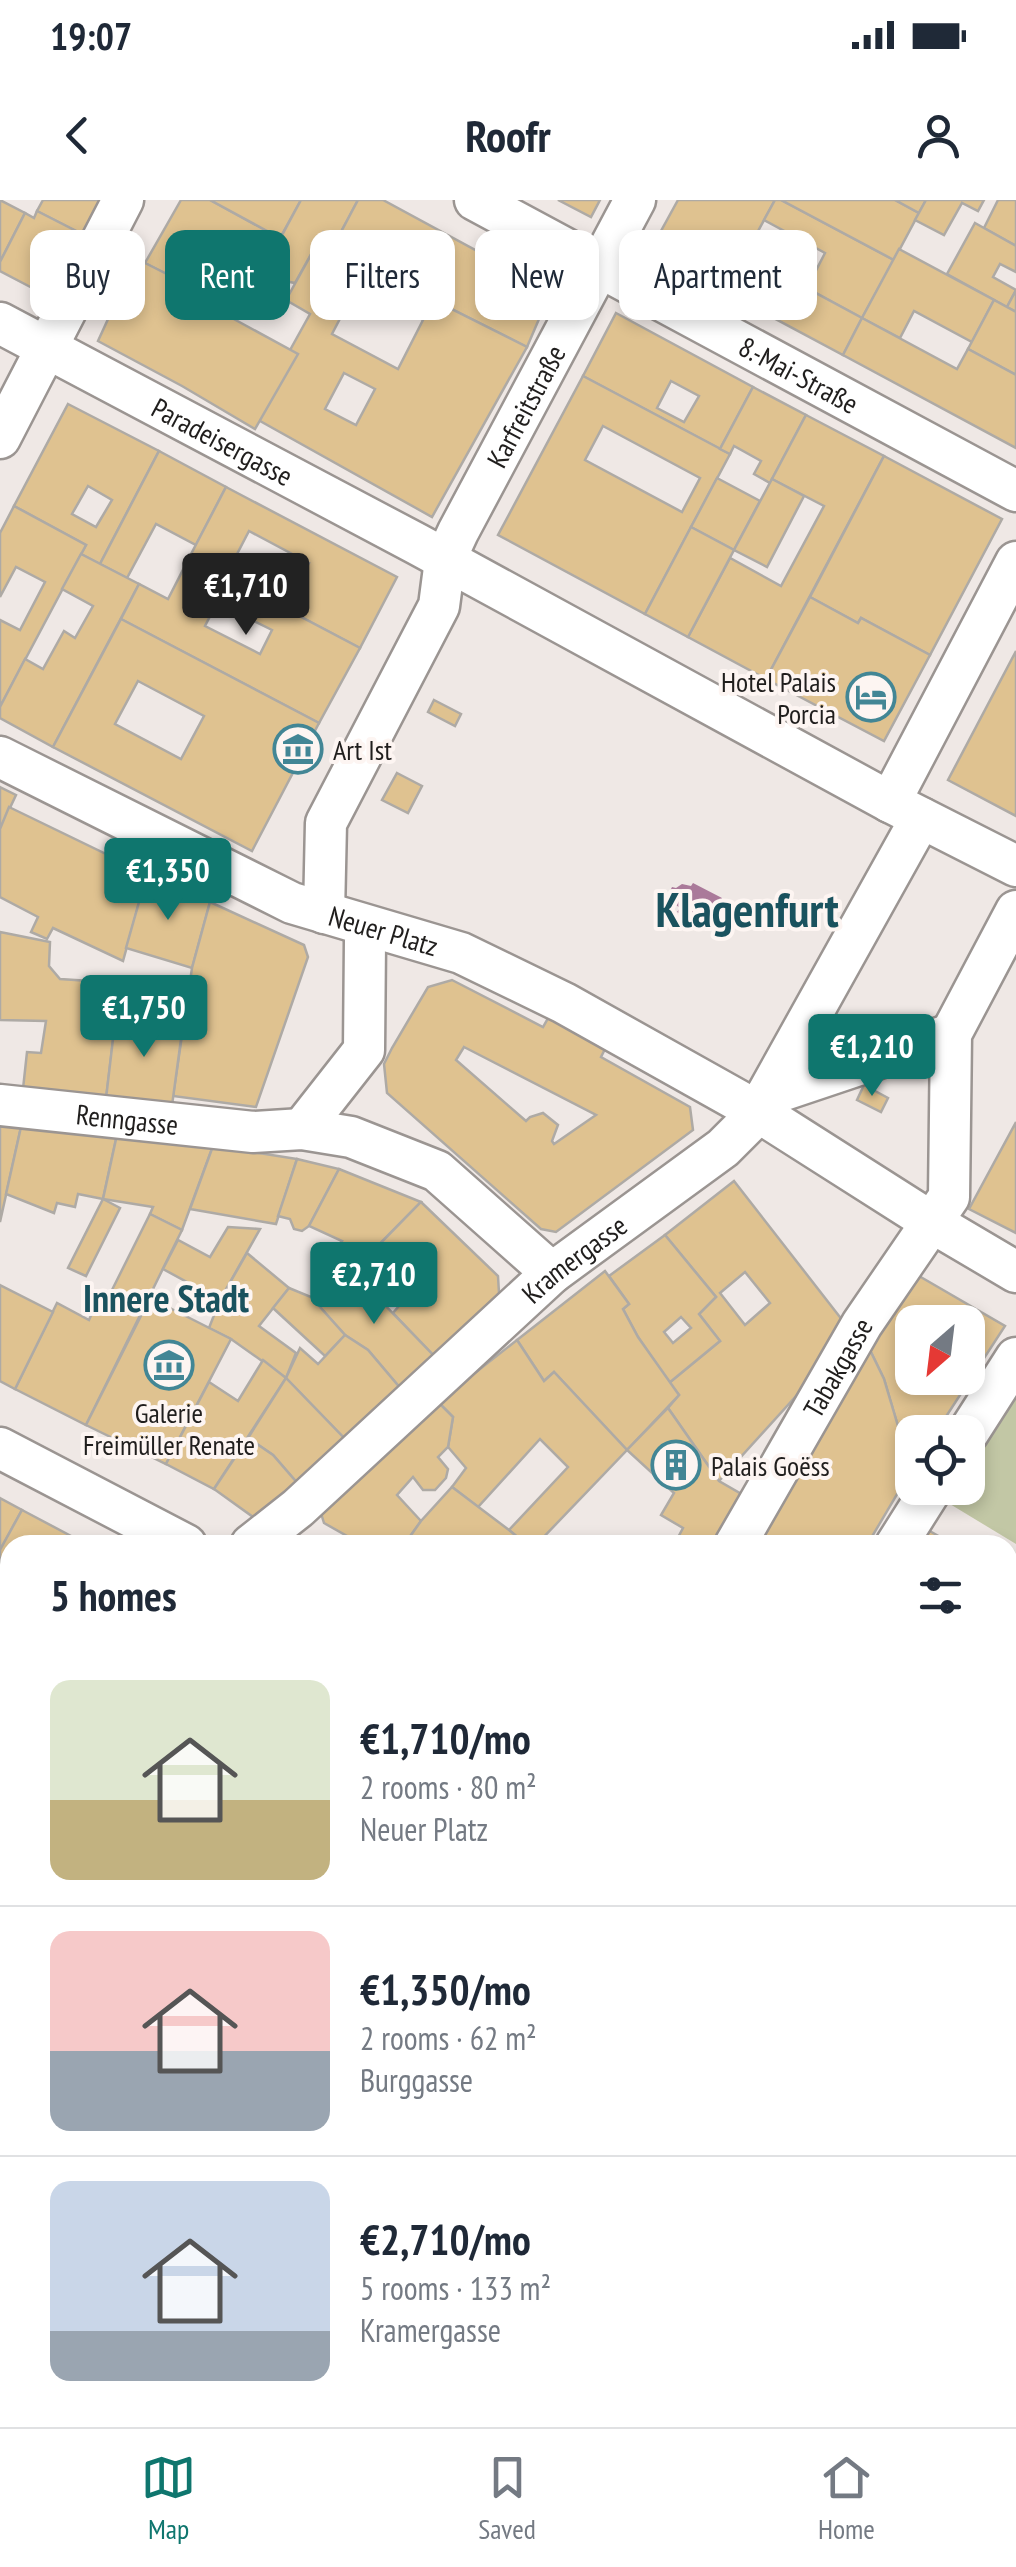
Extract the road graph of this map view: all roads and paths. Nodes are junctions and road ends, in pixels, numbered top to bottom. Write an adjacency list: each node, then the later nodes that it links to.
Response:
1 (123, 200): 6 (street)
2 (475, 200): 4 (street, 8.-Mai-Straße)
3 (635, 200): 4 (street, Karfreitstraße)
4 (600, 266): 8 (street, 8.-Mai-Straße); 9 (street, Karfreitstraße)
5 (0, 323): 6 (street, Paradeisergasse)
6 (45, 347): 7 (street); 9 (street, Paradeisergasse)
7 (0, 438)
8 (1016, 490)
9 (444, 560): 12 (street); 14 (street, Neuer Platz)
10 (1016, 562): 12 (street)
11 (0, 757): 14 (street)
12 (906, 810): 13 (street); 18 (street)
13 (1016, 866)
14 (324, 912): 18 (street, Neuer Platz)
15 (1016, 912): 17 (street)
16 (365, 941): 20 (street)
17 (951, 1034): 18 (street); 21 (street)
18 (762, 1103): 21 (street, Neuer Platz); 23 (street, Kramergasse)
19 (0, 1105): 20 (street, Renngasse)
20 (302, 1129): 23 (street, Renngasse)
21 (941, 1210): 22 (street, Neuer Platz); 30 (street, Tabakgasse)
22 (1016, 1272)
23 (552, 1273): 28 (street, Kramergasse)
24 (1016, 1358): 25 (street)
25 (980, 1415)
26 (0, 1448): 29 (street)
27 (921, 1505): 31 (street)
28 (299, 1526)
29 (167, 1535)
30 (740, 1535)
31 (902, 1535)

